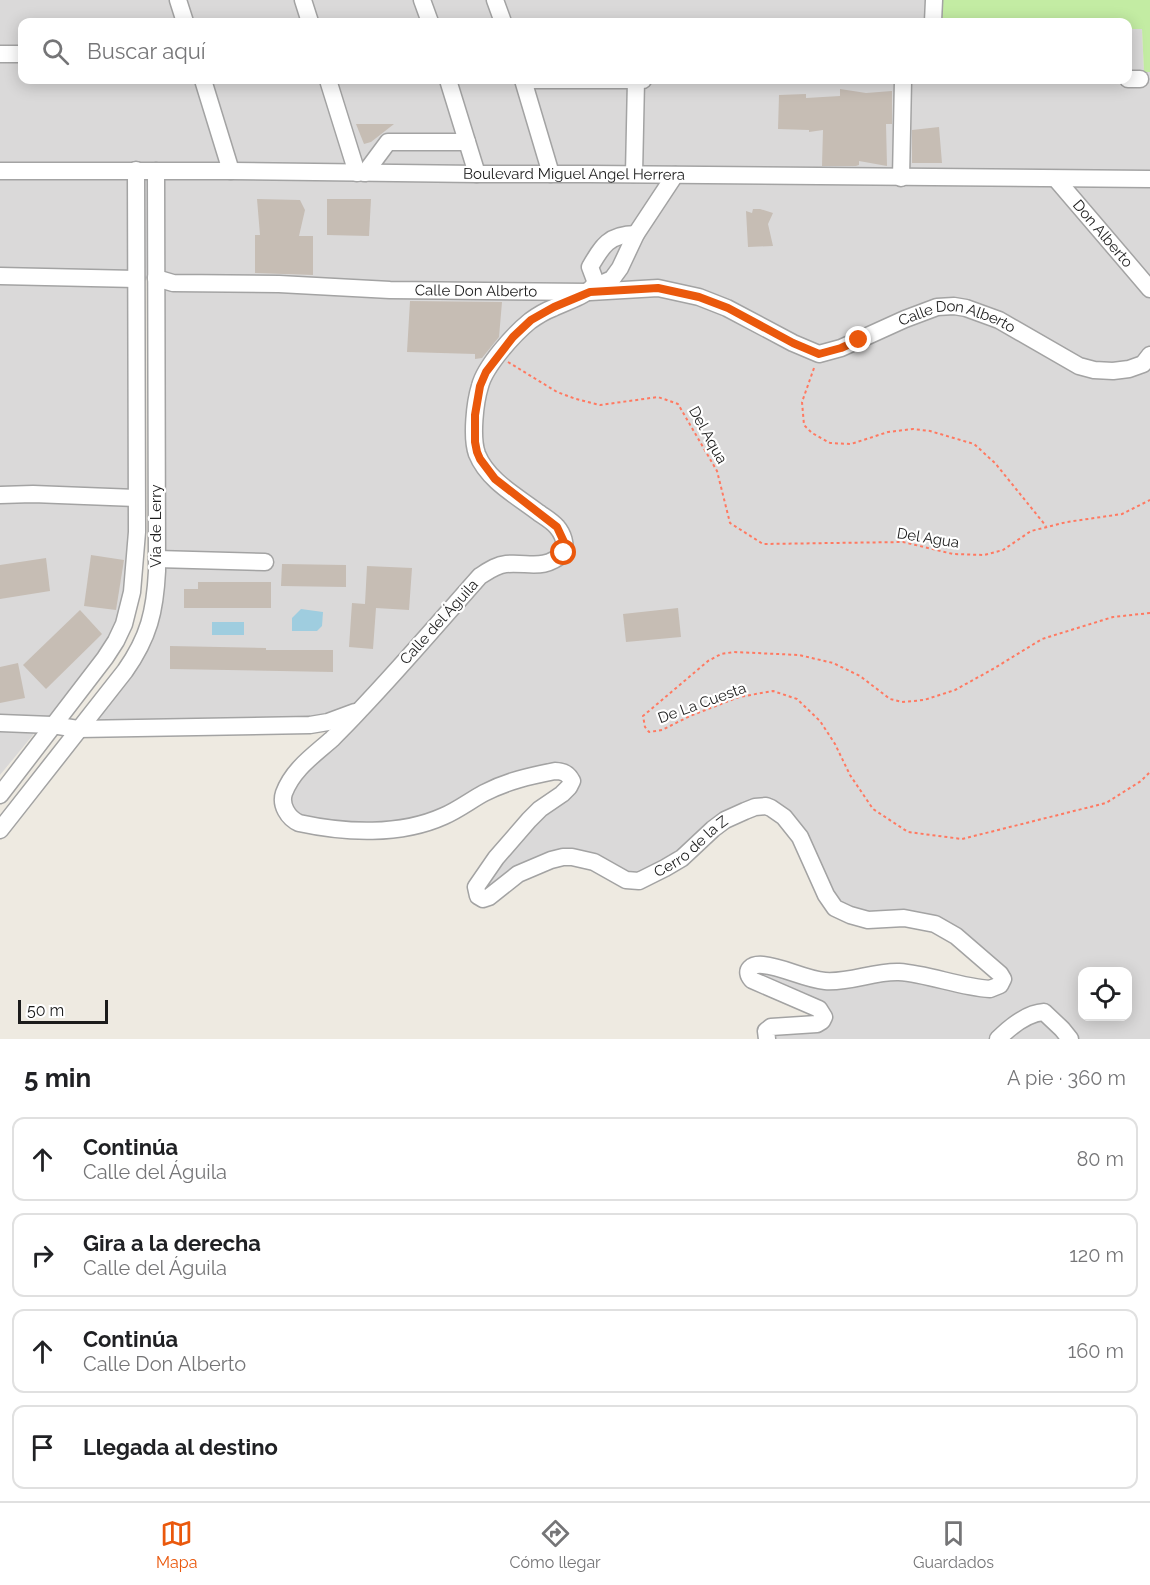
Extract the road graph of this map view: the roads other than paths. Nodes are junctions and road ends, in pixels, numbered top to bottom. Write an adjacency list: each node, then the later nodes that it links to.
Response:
1 (178, 0): 6 (street)
2 (303, 0): 7 (street)
3 (422, 0): 8 (street)
4 (495, 0): 9 (street)
5 (934, 0): 10 (street)
6 (184, 18)
7 (309, 18)
8 (429, 18)
9 (502, 18)
10 (933, 18)
11 (1, 52): 12 (street)
12 (18, 54)
13 (204, 84): 23 (street)
14 (329, 84): 24 (street)
15 (449, 84): 19 (street)
16 (524, 84): 26 (street)
17 (636, 84): 27 (street)
18 (903, 84): 29 (street)
19 (467, 142): 24 (street); 25 (street)
20 (136, 170): 21 (street, Boulevard Miguel Angel Herrera); 22 (street, Boulevard Miguel Angel Herrera); 35 (street, Vía de Lerry)
21 (0, 171)
22 (156, 171): 23 (street, Boulevard Miguel Angel Herrera); 34 (street, Vía de Lerry)
23 (231, 171): 24 (street, Boulevard Miguel Angel Herrera)
24 (361, 173): 25 (street, Boulevard Miguel Angel Herrera)
25 (477, 174): 26 (street, Boulevard Miguel Angel Herrera)
26 (551, 174): 27 (street, Boulevard Miguel Angel Herrera)
27 (634, 174): 28 (street, Boulevard Miguel Angel Herrera)
28 (675, 175): 29 (street, Boulevard Miguel Angel Herrera); 32 (street, Calle del Águila)
29 (902, 178): 30 (street, Boulevard Miguel Angel Herrera)
30 (1056, 179): 31 (street, Boulevard Miguel Angel Herrera); 37 (street, Don Alberto)
31 (1150, 179)
32 (636, 234): 36 (street, Calle del Águila); 36 (street)
33 (0, 276): 35 (street)
34 (156, 278): 36 (street, Calle Don Alberto); 42 (street, Vía de Lerry)
35 (136, 279): 40 (street, Vía de Lerry)
36 (593, 287): 38 (street, Calle Don Alberto); 45 (street, Calle del Águila)
37 (1150, 289)
38 (1150, 355)
39 (0, 495): 40 (street)
40 (136, 498): 41 (street, Vía de Lerry)
41 (137, 532): 42 (street); 47 (street, Vía de Lerry)
42 (156, 532): 43 (street, Vía de Lerry)
43 (157, 559): 44 (street); 48 (street, Vía de Lerry)
44 (266, 562)
45 (361, 710): 48 (street, Calle del Águila); 51 (street, Cerro de la Z)
46 (0, 723): 47 (street, Calle del Águila)
47 (52, 725): 48 (street, Calle del Águila); 49 (street, Vía de Lerry)
48 (78, 729): 50 (street, Vía de Lerry)
49 (0, 795)
50 (3, 820)
51 (767, 1039)
52 (998, 1039): 53 (street)
53 (1070, 1039)

